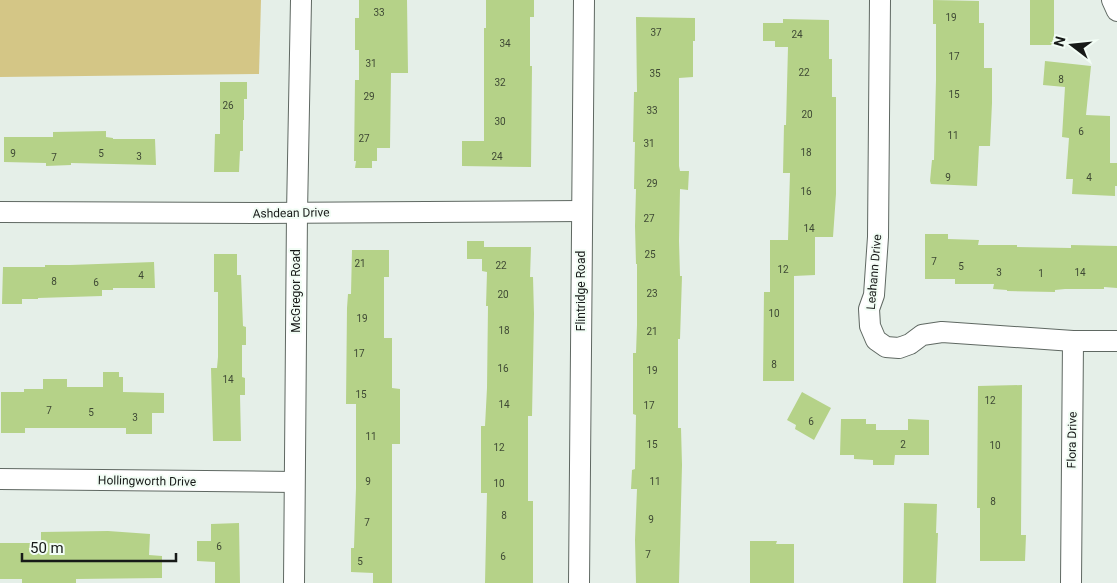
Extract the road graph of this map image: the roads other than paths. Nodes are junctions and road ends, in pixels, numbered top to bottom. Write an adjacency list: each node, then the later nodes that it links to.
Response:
1 (301, 0): 8 (street, McGregor Road)
2 (584, 0): 6 (street, Flintridge Road)
3 (880, 0): 9 (street, Leahann Drive)
4 (1112, 0): 5 (street)
5 (1117, 11)
6 (582, 211): 8 (street, Ashdean Drive); 14 (street, Flintridge Road)
7 (0, 212): 8 (street, Ashdean Drive)
8 (296, 213): 12 (street, McGregor Road)
9 (1073, 341): 10 (street); 15 (street, Flora Drive)
10 (1117, 341)
11 (0, 480): 12 (street, Hollingworth Drive)
12 (294, 482): 13 (street, McGregor Road)
13 (294, 583)
14 (579, 583)
15 (1071, 583)

